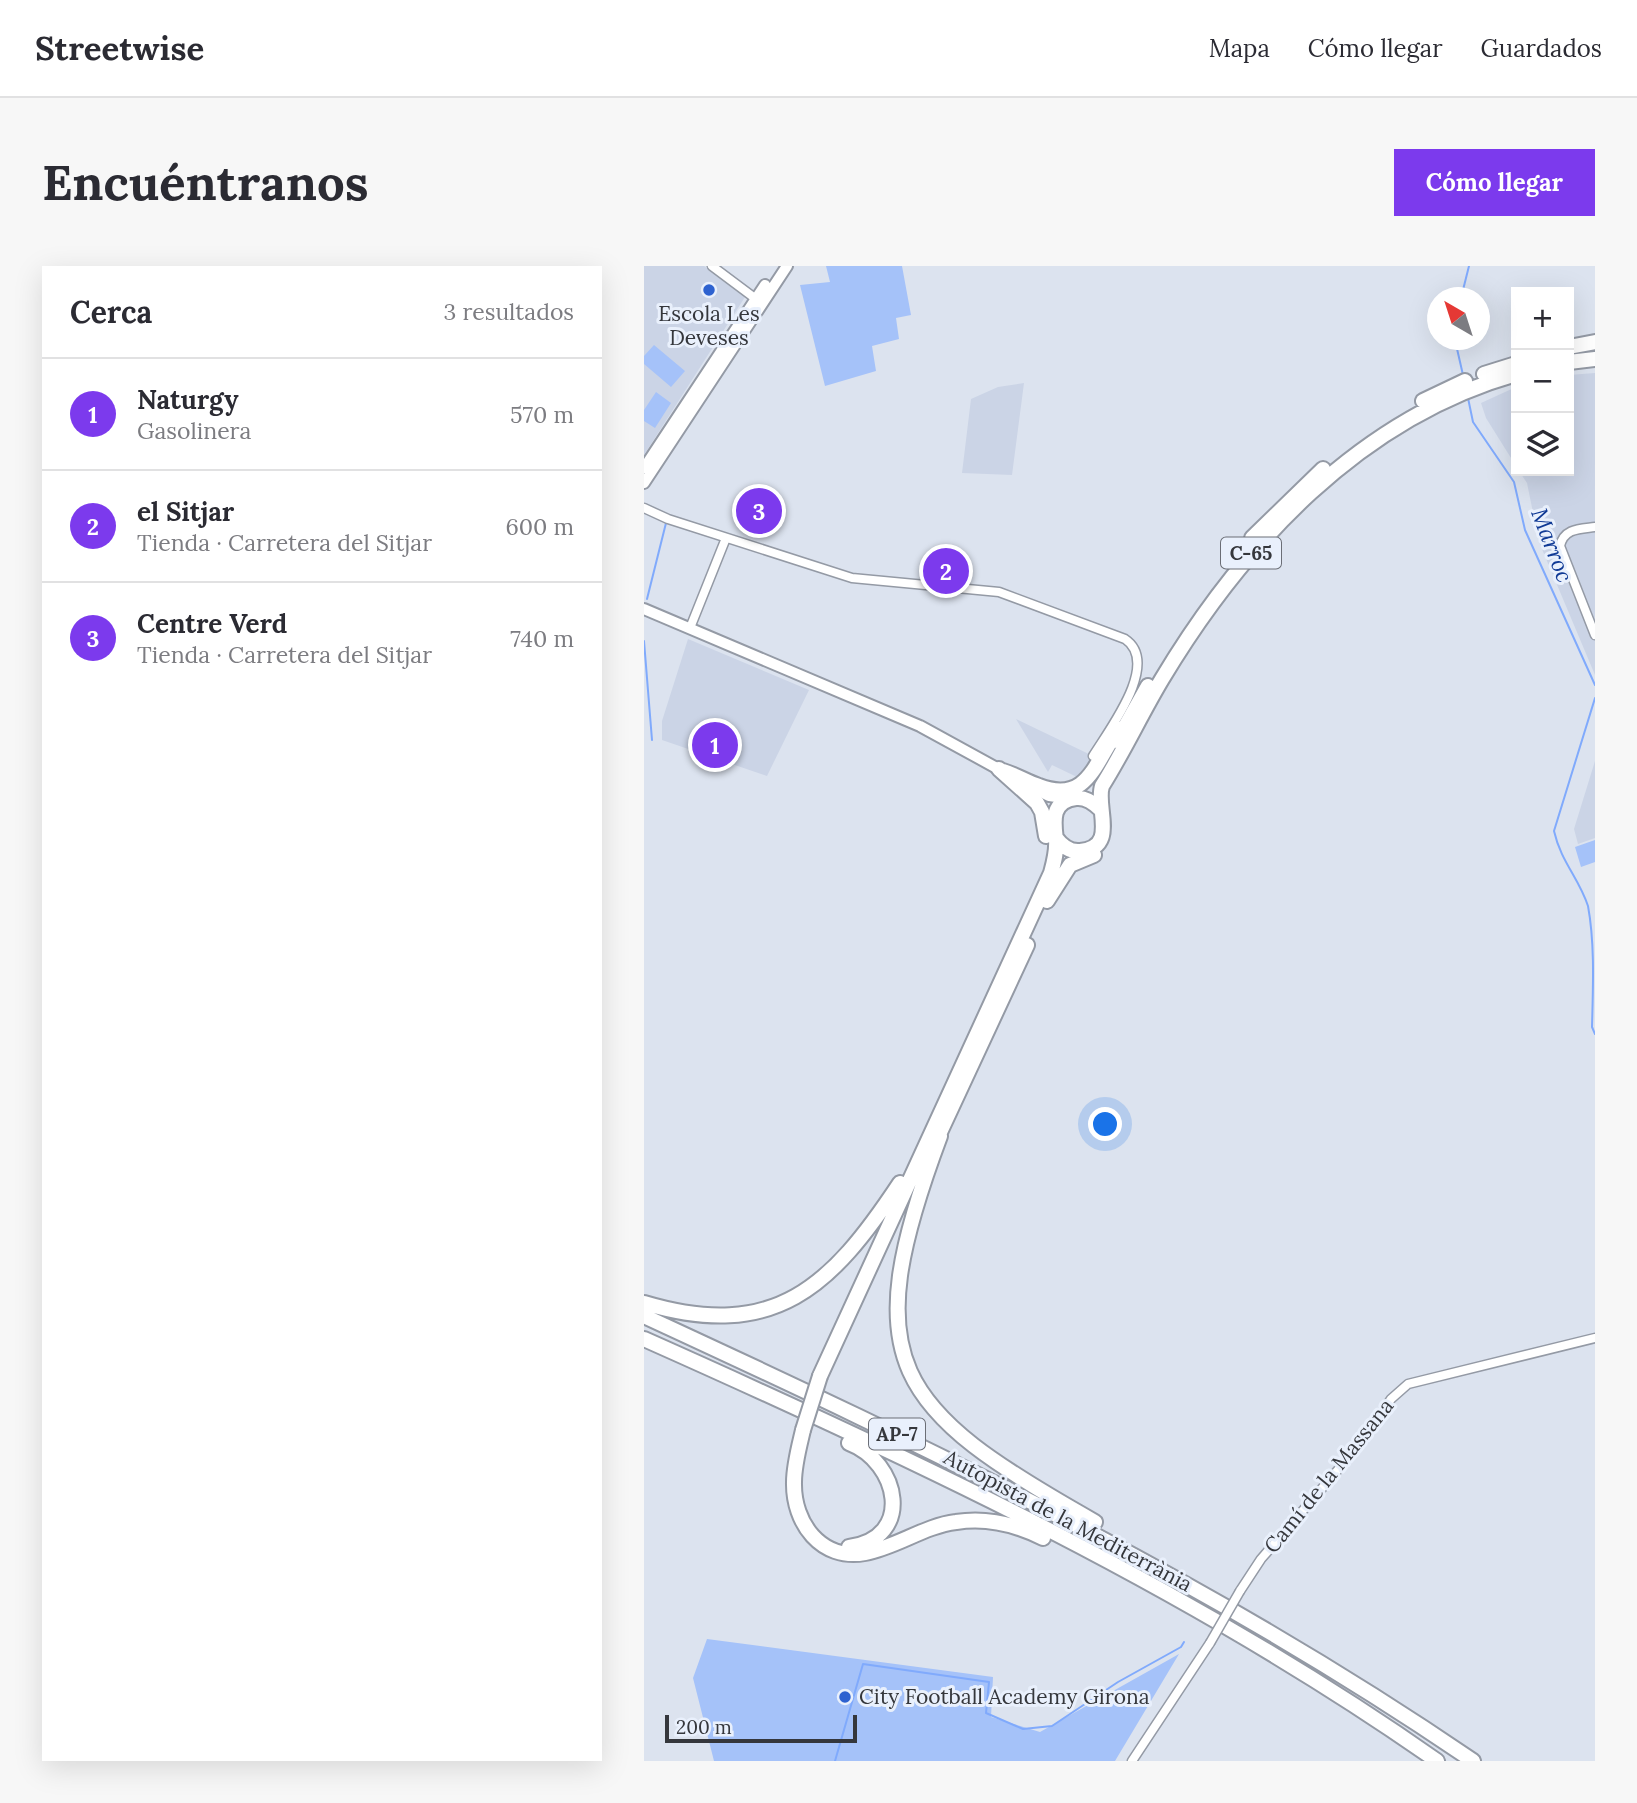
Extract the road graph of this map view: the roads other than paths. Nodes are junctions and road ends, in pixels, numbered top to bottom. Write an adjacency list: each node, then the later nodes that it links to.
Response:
1 (712, 266): 4 (street)
2 (779, 266): 4 (main road)
3 (787, 266): 4 (main road)
4 (758, 301): 13 (main road); 14 (main road)
5 (1595, 342): 6 (highway)
6 (1574, 345)
7 (1595, 349): 8 (highway)
8 (1574, 351)
9 (1595, 359): 10 (highway)
10 (1574, 361)
11 (1511, 368): 12 (highway, C-65)
12 (1448, 394): 21 (highway, C-65); 23 (highway, C-65)
13 (644, 468)
14 (644, 484)
15 (644, 508): 17 (street)
16 (1595, 527): 20 (street)
17 (726, 538): 19 (street); 22 (street)
18 (646, 608): 19 (main road)
19 (690, 628): 24 (main road)
20 (1595, 633)
21 (1135, 709): 24 (highway, C-65); 25 (highway, C-65)
22 (1093, 756)
23 (1115, 766): 26 (highway, C-65); 30 (highway, C-65)
24 (999, 769): 25 (main road); 27 (main road); 31 (highway)
25 (1075, 799): 26 (highway); 27 (highway, C-65)
26 (1100, 809): 29 (highway, C-65)
27 (1053, 819): 28 (highway)
28 (1056, 838): 29 (highway); 31 (highway)
29 (1075, 851): 30 (highway)
30 (1047, 901): 32 (highway)
31 (1020, 937): 32 (highway)
32 (941, 1120): 33 (highway); 38 (highway); 39 (highway)
33 (644, 1303)
34 (644, 1316): 39 (highway, Autopista de la Mediterrània / AP-7)
35 (1595, 1338): 41 (street, Camí de la Massana, bridge)
36 (644, 1339): 37 (highway, Autopista de la Mediterrània / AP-7)
37 (693, 1361): 38 (highway); 40 (highway, Autopista de la Mediterrània / AP-7)
38 (806, 1431): 40 (highway)
39 (1146, 1559): 43 (highway, Autopista de la Mediterrània / AP-7)
40 (1210, 1620): 42 (highway, Autopista de la Mediterrània / AP-7)
41 (1132, 1761)
42 (1437, 1761)
43 (1473, 1761)

